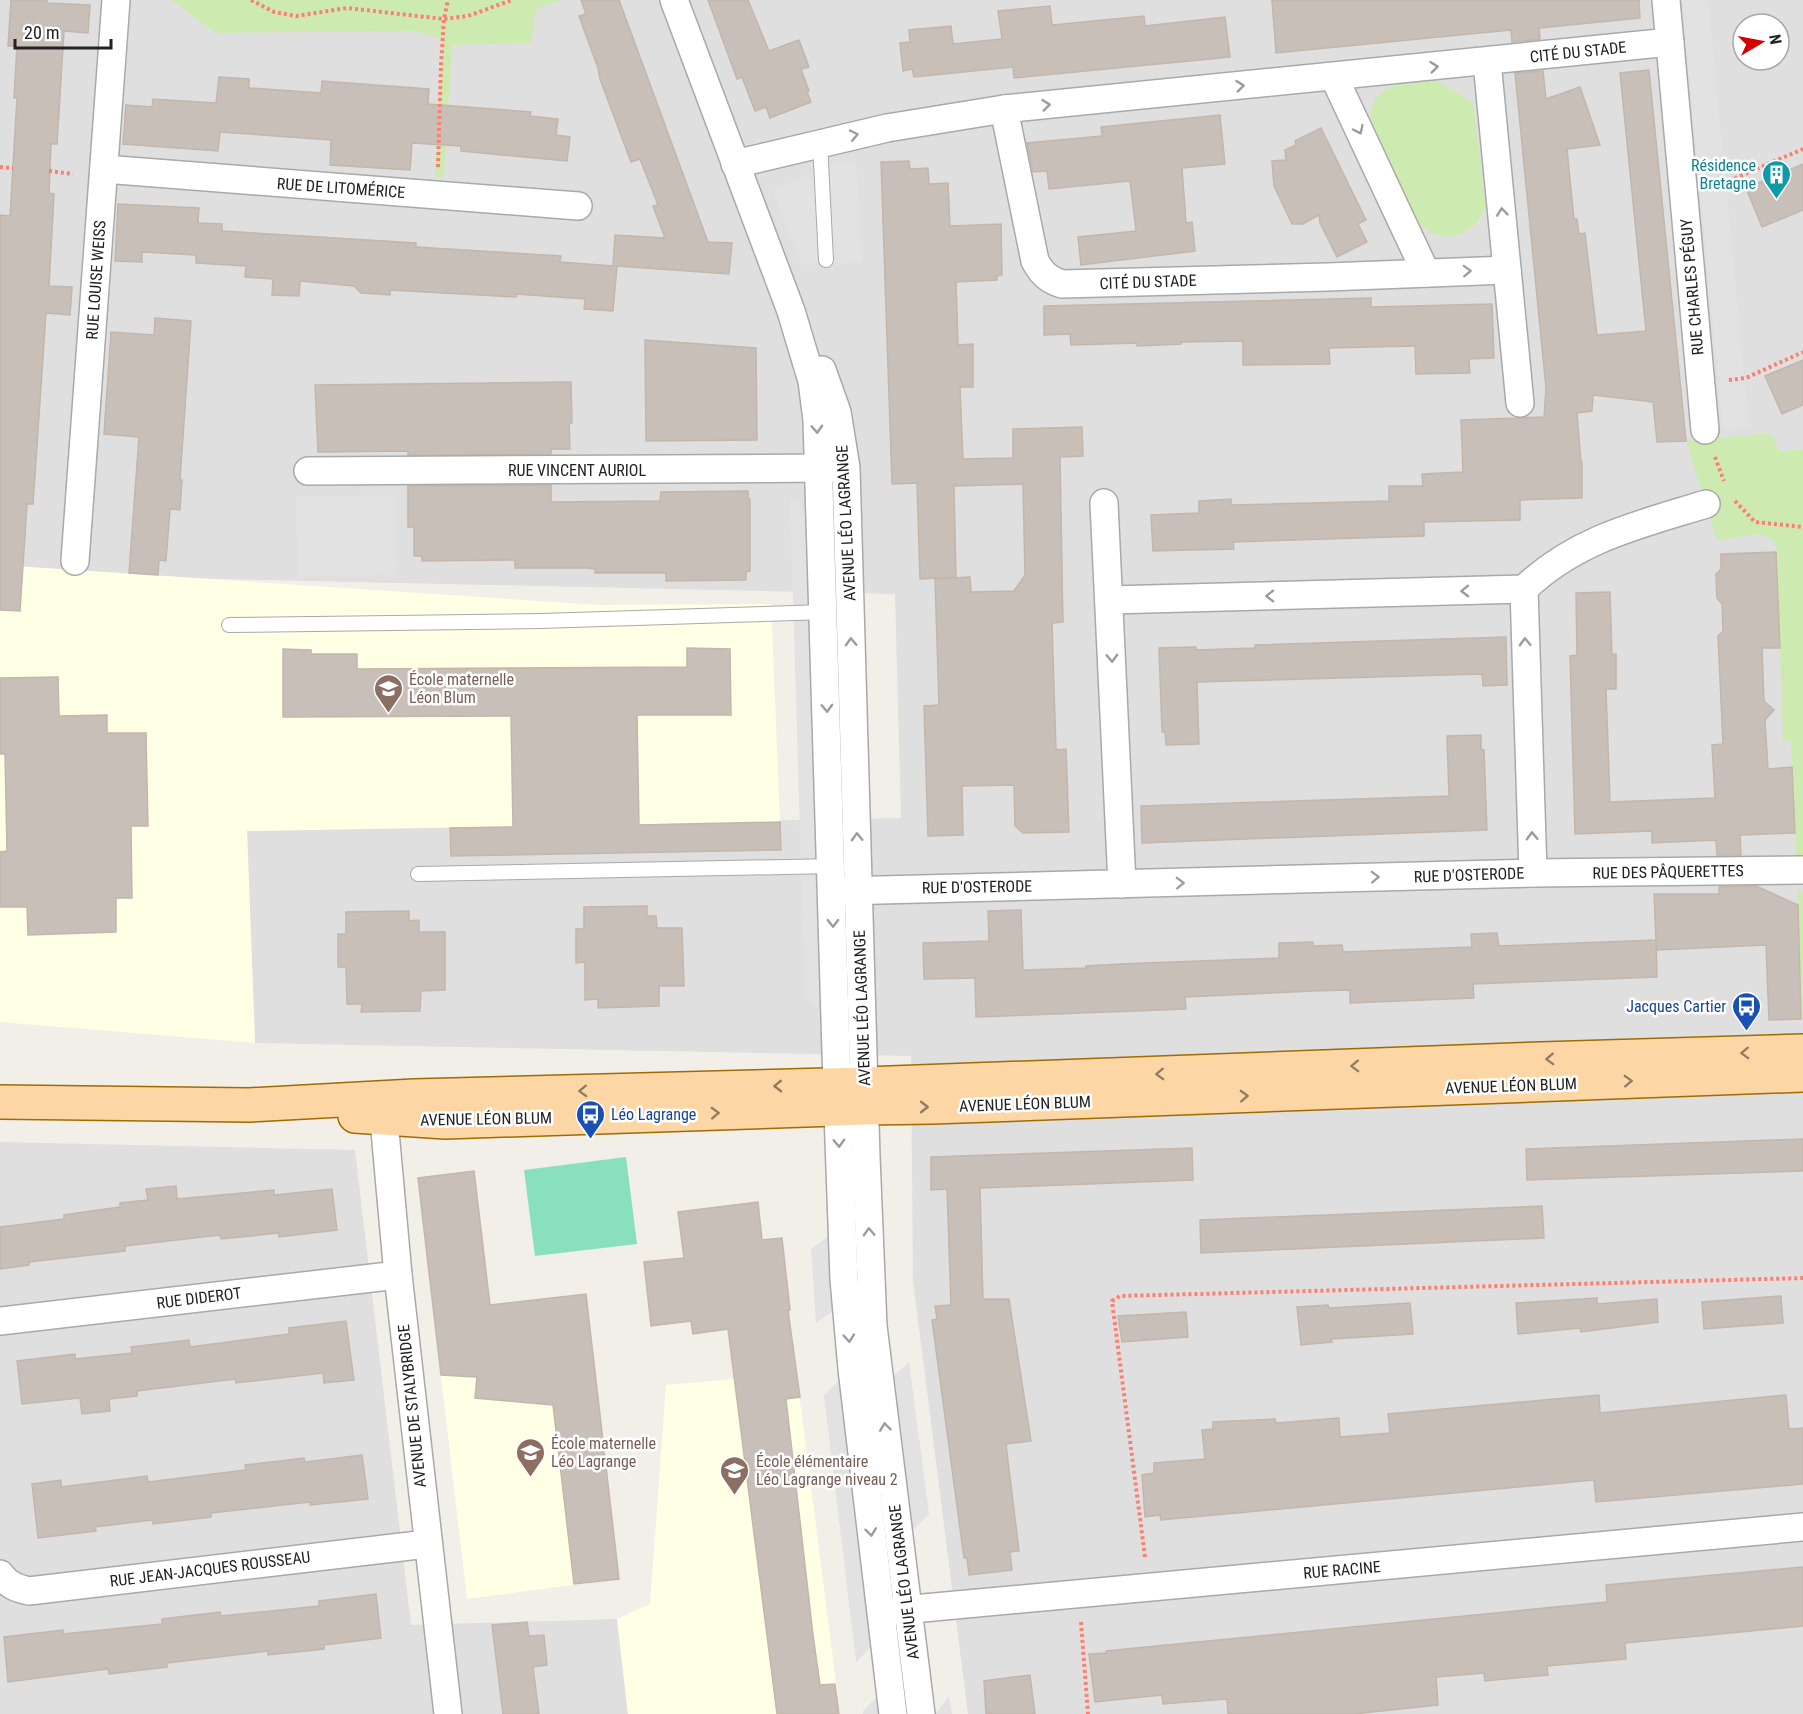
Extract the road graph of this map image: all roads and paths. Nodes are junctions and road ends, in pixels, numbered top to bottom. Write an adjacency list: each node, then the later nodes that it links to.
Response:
1 (116, 0): 17 (street, RUE LOUISE WEISS)
2 (251, 0): 7 (path)
3 (448, 0): 7 (path)
4 (512, 0): 7 (path)
5 (674, 0): 14 (street, AVENUE LÉO LAGRANGE)
6 (1666, 0): 8 (street, RUE CHARLES PÉGUY)
7 (444, 19): 19 (path)
8 (1670, 42): 9 (street, CITÉ DU STADE); 18 (street, RUE CHARLES PÉGUY)
9 (1487, 62): 10 (street, CITÉ DU STADE, one-way to 9); 22 (street, one-way to 9)
10 (1334, 77): 11 (street, CITÉ DU STADE, one-way to 10); 23 (street, one-way to 23)
11 (1004, 109): 12 (street, CITÉ DU STADE, one-way to 11); 23 (street, CITÉ DU STADE)
12 (820, 143): 14 (street, CITÉ DU STADE); 21 (lane)
13 (1803, 149): 18 (path)
14 (735, 164): 24 (street, AVENUE LÉO LAGRANGE)
15 (0, 166): 16 (path)
16 (13, 168)
17 (104, 169): 19 (street, RUE DE LITOMÉRICE); 35 (street, RUE LOUISE WEISS)
18 (1683, 186): 26 (street, RUE CHARLES PÉGUY)
19 (438, 195): 20 (street, RUE DE LITOMÉRICE)
20 (578, 207)
21 (825, 260)
22 (1507, 270): 23 (street, CITÉ DU STADE, one-way to 22); 27 (street)
23 (1426, 273)
24 (791, 311): 29 (street, AVENUE LÉO LAGRANGE, one-way to 29); 30 (street, AVENUE LÉO LAGRANGE)
25 (1803, 352): 26 (path)
26 (1701, 384): 28 (street, RUE CHARLES PÉGUY)
27 (1520, 403)
28 (1705, 430): 32 (path)
29 (819, 468): 30 (street, RUE VINCENT AURIOL); 31 (street, RUE VINCENT AURIOL); 38 (street, AVENUE LÉO LAGRANGE)
30 (846, 468): 38 (street, AVENUE LÉO LAGRANGE)
31 (308, 471)
32 (1718, 501): 34 (path); 36 (street)
33 (1104, 503): 37 (street)
34 (1803, 527)
35 (75, 561)
36 (1524, 589): 37 (street, one-way to 37); 41 (street, RUE D'OSTERODE, one-way to 36)
37 (1109, 600): 44 (street, one-way to 44)
38 (837, 612): 39 (lane); 43 (street, AVENUE LÉO LAGRANGE)
39 (229, 625)
40 (1803, 870): 41 (street, RUE DES PÂQUERETTES)
41 (1533, 873): 44 (street, RUE D'OSTERODE, one-way to 41)
42 (418, 874): 43 (lane)
43 (845, 878): 44 (street, RUE D'OSTERODE); 47 (street, AVENUE LÉO LAGRANGE)
44 (1122, 884)
45 (1803, 1051): 47 (main road, AVENUE LÉON BLUM, one-way to 47)
46 (1803, 1075): 47 (main road, AVENUE LÉON BLUM, one-way to 46)
47 (851, 1096): 49 (main road, AVENUE LÉON BLUM); 58 (street, AVENUE LÉO LAGRANGE, one-way to 47); 59 (street, AVENUE LÉO LAGRANGE, one-way to 59)
48 (0, 1102): 49 (main road, AVENUE LÉON BLUM)
49 (383, 1108): 50 (street, AVENUE DE STALYBRIDGE)
50 (398, 1275): 52 (street, RUE DIDEROT); 54 (street, AVENUE DE STALYBRIDGE)
51 (1803, 1278): 56 (path)
52 (0, 1321)
53 (1803, 1527): 56 (street, RUE RACINE)
54 (427, 1544): 55 (street, RUE JEAN-JACQUES ROUSSEAU); 60 (street, AVENUE DE STALYBRIDGE)
55 (0, 1574)
56 (1149, 1588): 57 (street, RUE RACINE)
57 (1079, 1594): 58 (street, RUE RACINE); 63 (path)
58 (908, 1610): 59 (street, RUE RACINE); 62 (street, AVENUE LÉO LAGRANGE)
59 (881, 1612): 61 (street, AVENUE LÉO LAGRANGE)
60 (448, 1714)
61 (893, 1714)
62 (921, 1714)
63 (1088, 1714)

